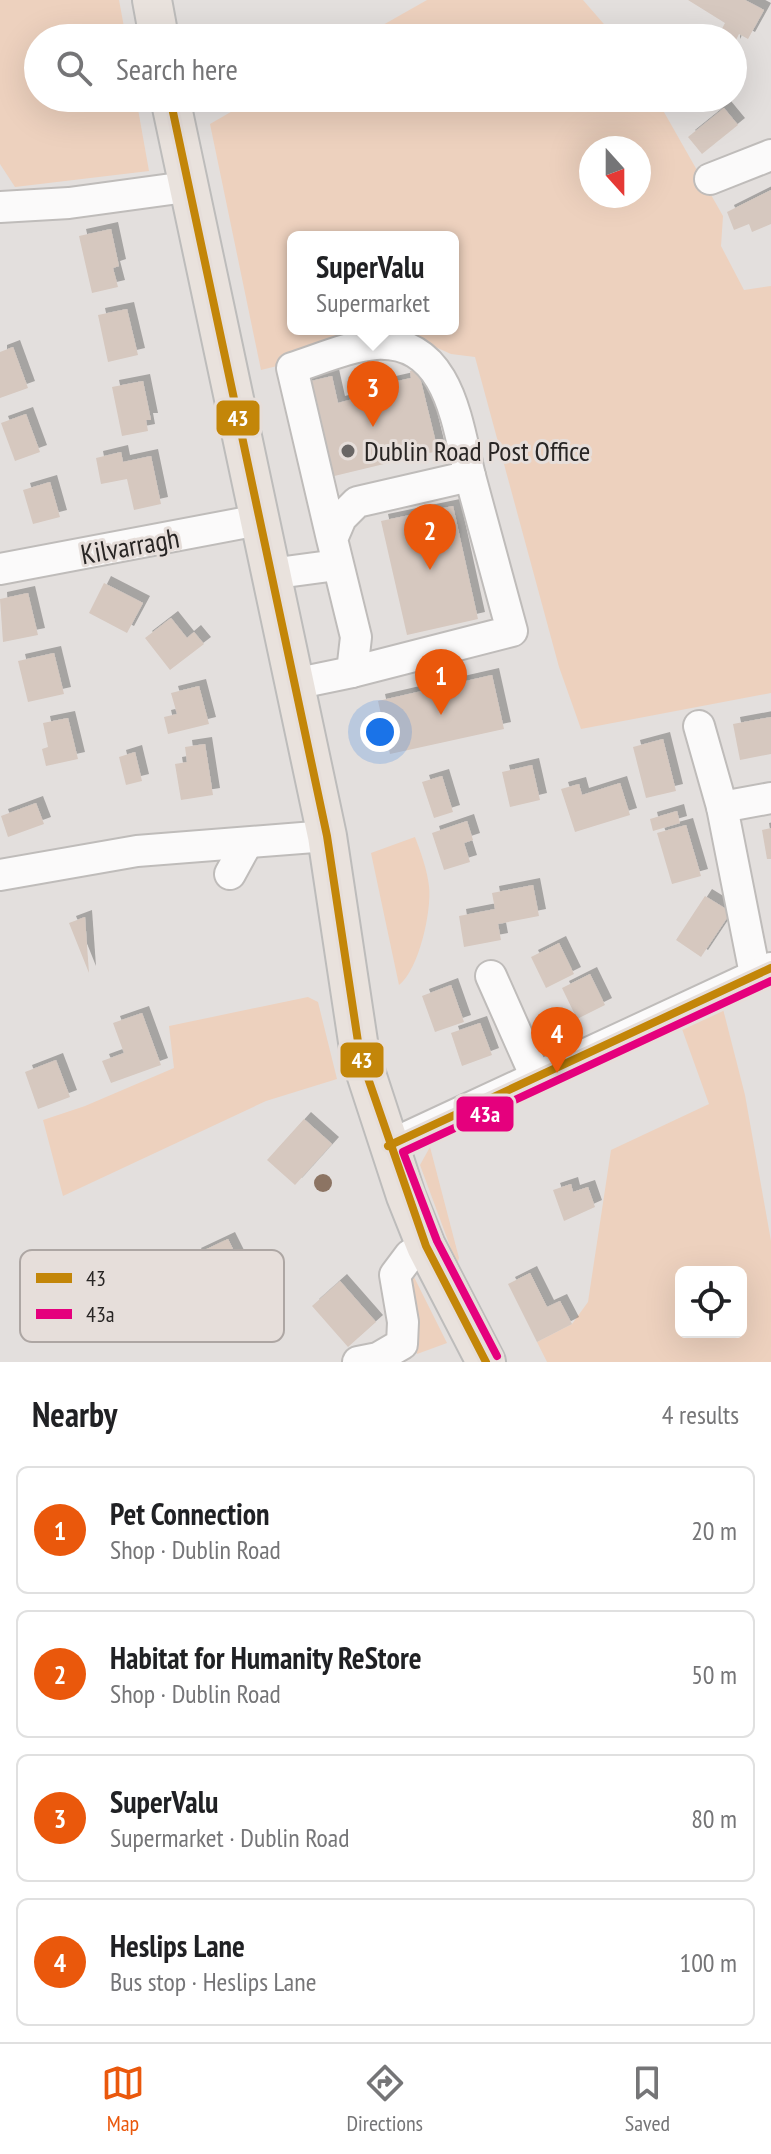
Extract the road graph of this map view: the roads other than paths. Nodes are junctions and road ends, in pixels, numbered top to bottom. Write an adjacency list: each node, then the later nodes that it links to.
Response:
1 (152, 0): 2 (main road)
2 (156, 24)
3 (173, 112): 6 (main road)
4 (771, 155): 5 (street)
5 (710, 179)
6 (186, 187): 7 (street); 9 (main road)
7 (0, 207)
8 (470, 476): 10 (street); 10 (street); 13 (street)
9 (259, 520): 11 (street, Kilvarragh); 12 (main road)
10 (335, 552): 12 (street); 13 (street)
11 (0, 569)
12 (270, 574): 14 (main road)
13 (352, 672): 14 (street)
14 (294, 684): 18 (main road)
15 (699, 726): 17 (street)
16 (771, 798): 17 (street)
17 (722, 807): 22 (street)
18 (327, 836): 19 (street); 25 (main road)
19 (247, 843): 20 (street); 21 (street)
20 (230, 874)
21 (0, 875)
22 (763, 971): 24 (street)
23 (491, 976): 24 (street)
24 (535, 1075): 25 (street)
25 (388, 1146): 26 (main road)
26 (426, 1246): 27 (street); 28 (main road)
27 (358, 1362)
28 (486, 1362)

